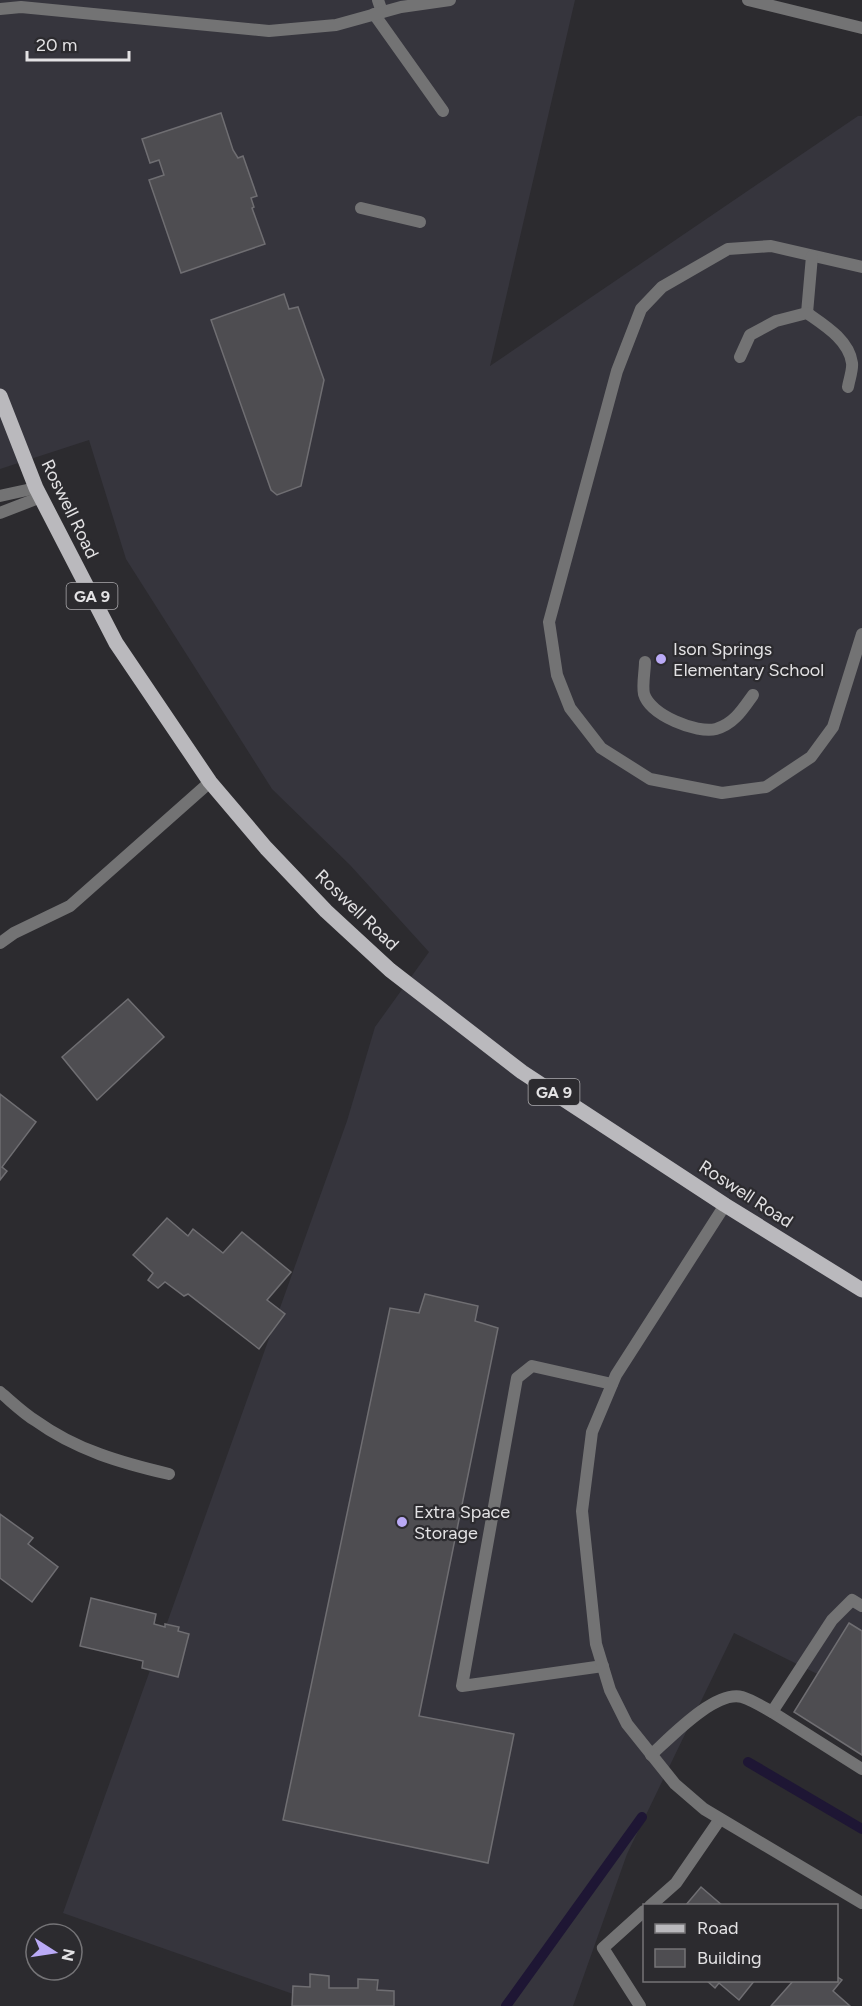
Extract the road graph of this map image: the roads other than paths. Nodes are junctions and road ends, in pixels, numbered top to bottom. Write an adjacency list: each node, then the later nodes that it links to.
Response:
1 (450, 0): 4 (street)
2 (748, 0): 5 (street)
3 (0, 9): 4 (street)
4 (378, 9): 6 (street)
5 (862, 28)
6 (442, 111)
7 (361, 208): 8 (street)
8 (420, 222)
9 (812, 256): 10 (street); 11 (street); 18 (street)
10 (862, 267)
11 (807, 314): 12 (street); 13 (street)
12 (740, 357)
13 (848, 387)
14 (0, 396): 15 (main road, Roswell Road / GA 9)
15 (38, 492): 16 (street); 17 (street); 21 (main road, Roswell Road / GA 9)
16 (0, 496)
17 (0, 513)
18 (862, 634)
19 (645, 662): 20 (street)
20 (753, 695)
21 (210, 782): 22 (street); 23 (main road, Roswell Road / GA 9)
22 (0, 943)
23 (725, 1205): 24 (main road, Roswell Road / GA 9); 25 (street)
24 (862, 1290)
25 (612, 1384): 29 (street); 29 (street)
26 (0, 1392): 27 (street)
27 (169, 1474)
28 (862, 1606): 30 (street)
29 (603, 1666): 31 (street)
30 (772, 1712): 31 (street); 32 (street)
31 (651, 1755): 33 (street)
32 (862, 1769)
33 (720, 1819): 34 (street); 35 (street)
34 (862, 1903)
35 (651, 1904)
36 (643, 1913): 37 (street)
37 (640, 2006)

